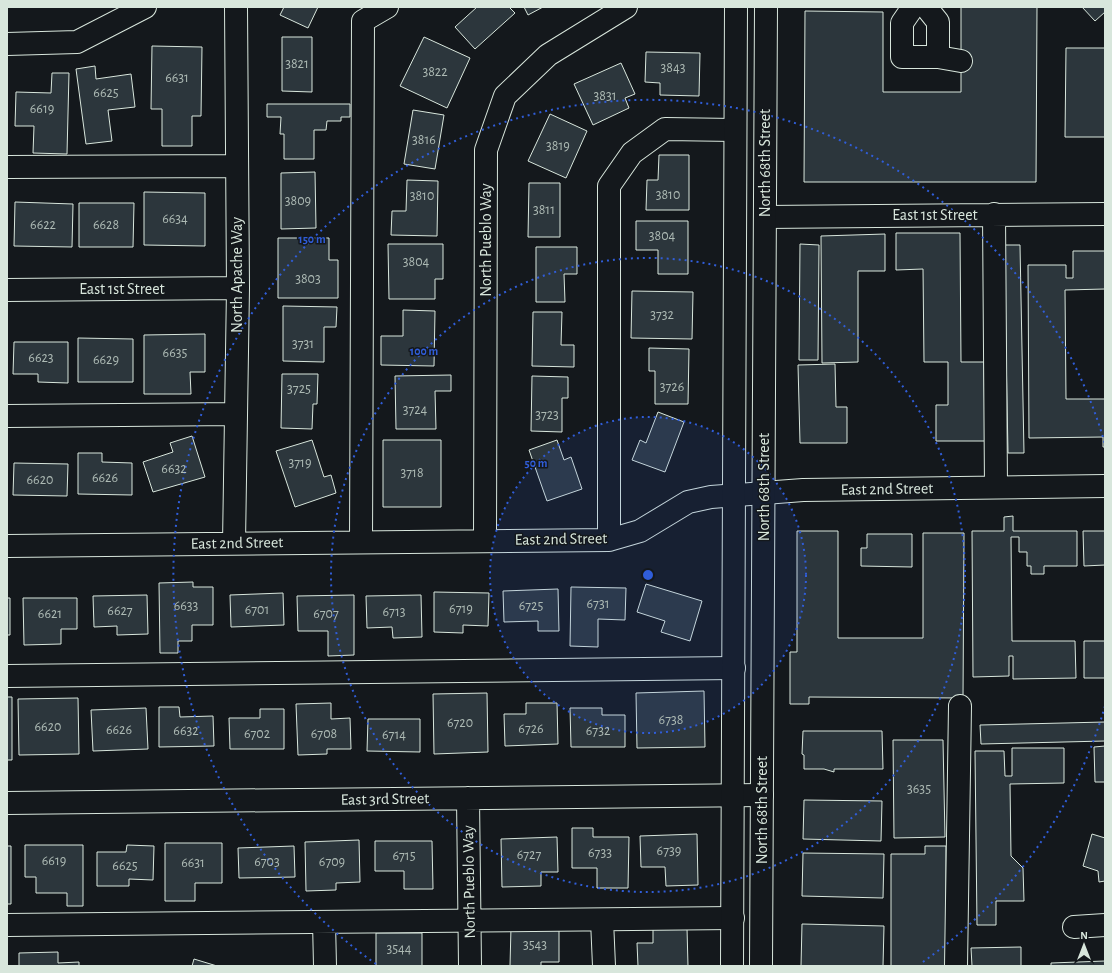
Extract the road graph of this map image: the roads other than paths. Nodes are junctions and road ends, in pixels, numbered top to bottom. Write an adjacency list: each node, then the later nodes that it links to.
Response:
1 (144, 7): 9 (street)
2 (236, 7): 13 (street, North Apache Way)
3 (387, 7): 28 (street)
4 (626, 7): 26 (street, North Pueblo Way)
5 (736, 7): 12 (street, North 68th Street)
6 (766, 7): 17 (street, North 68th Street)
7 (913, 7): 10 (street)
8 (926, 7): 10 (street)
9 (7, 44)
10 (938, 57): 11 (street)
11 (961, 61)
12 (735, 130): 25 (street, North 68th Street); 27 (street)
13 (237, 166): 14 (street); 18 (street, North Apache Way)
14 (7, 167)
15 (994, 214): 16 (street, East 1st Street); 17 (street, East 1st Street); 23 (street)
16 (1105, 214)
17 (765, 216): 24 (street, North 68th Street)
18 (238, 288): 19 (street, East 1st Street); 20 (street, North Apache Way)
19 (7, 290)
20 (236, 414): 21 (street); 29 (street, North Apache Way)
21 (7, 416)
22 (1105, 486): 23 (street, East 2nd Street)
23 (996, 487): 24 (street, East 2nd Street)
24 (764, 493): 25 (street, East 2nd Street); 35 (street, North 68th Street)
25 (734, 495): 27 (street, East 2nd Street); 31 (street, North 68th Street)
26 (485, 540): 27 (street, East 2nd Street); 28 (street, East 2nd Street)
27 (609, 540)
28 (361, 542): 29 (street, East 2nd Street)
29 (234, 543): 30 (street, East 2nd Street)
30 (7, 546)
31 (734, 668): 32 (street); 34 (street, North 68th Street)
32 (7, 676)
33 (960, 706): 50 (street)
34 (732, 794): 35 (street, East 3rd Street); 36 (street, East 3rd Street); 38 (street, North 68th Street)
35 (762, 795): 49 (street, North 68th Street)
36 (468, 798): 37 (street, East 3rd Street); 40 (street, North Pueblo Way)
37 (7, 803)
38 (733, 918): 39 (street); 48 (street, North 68th Street)
39 (602, 920): 40 (street); 47 (street)
40 (469, 921): 41 (street); 46 (street, North Pueblo Way)
41 (324, 922): 43 (street); 45 (street)
42 (1105, 925): 44 (street)
43 (7, 926)
44 (1074, 927)
45 (325, 966)
46 (470, 966)
47 (604, 966)
48 (732, 966)
49 (761, 966)
50 (956, 966)

